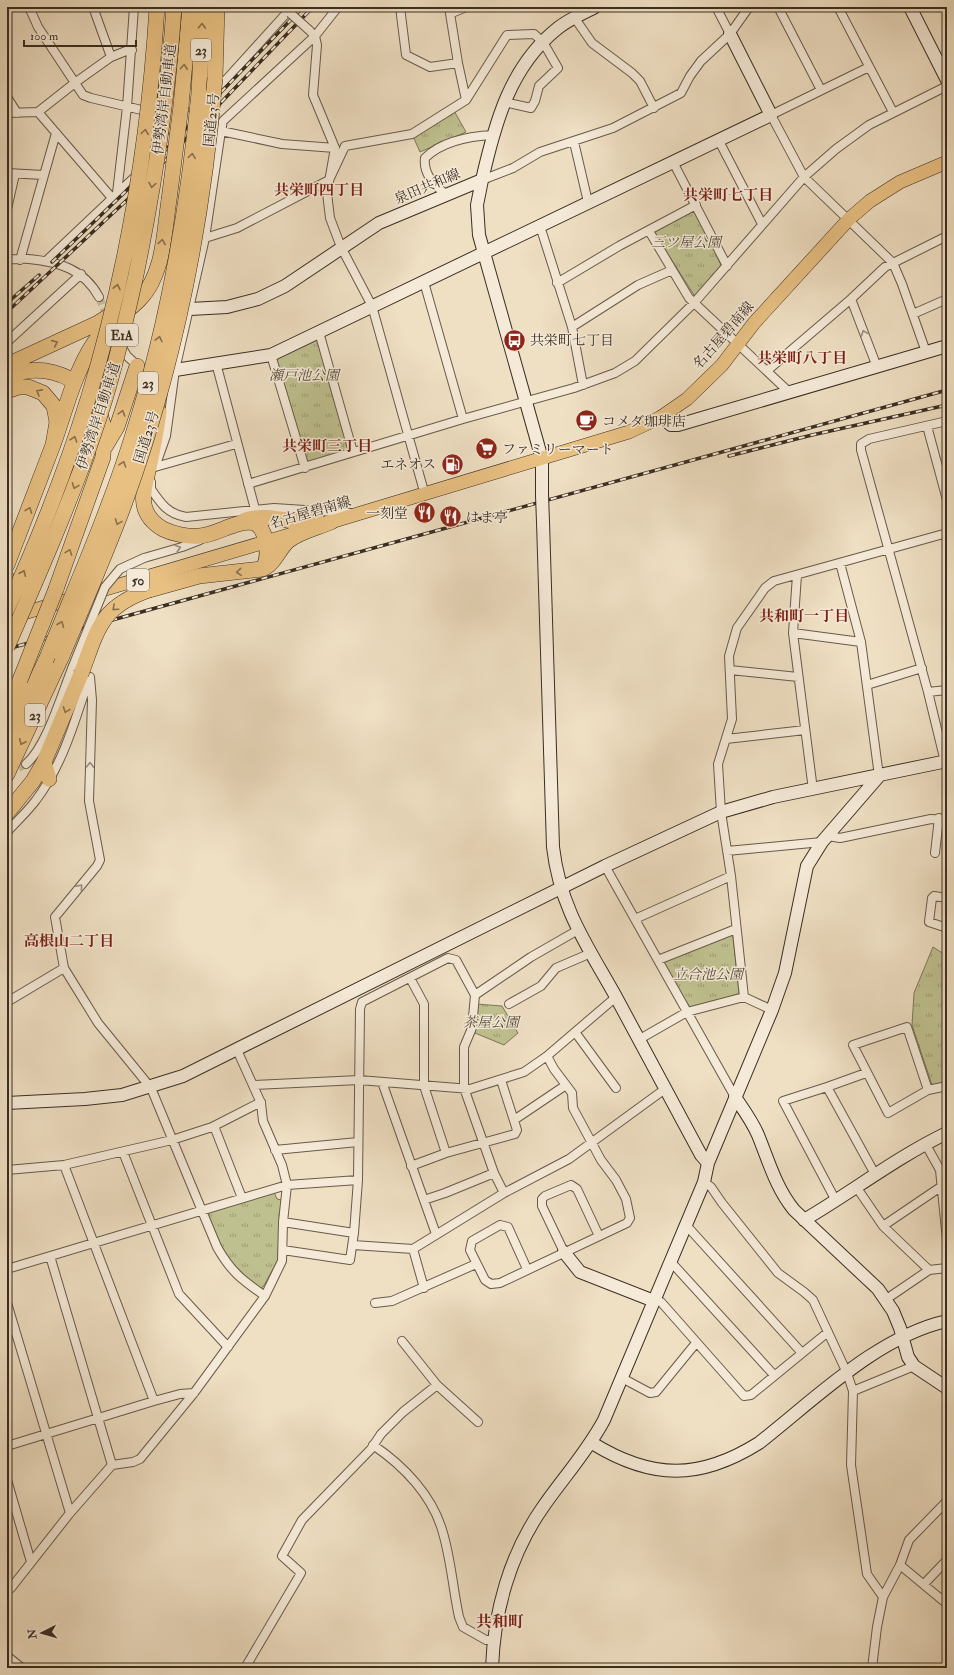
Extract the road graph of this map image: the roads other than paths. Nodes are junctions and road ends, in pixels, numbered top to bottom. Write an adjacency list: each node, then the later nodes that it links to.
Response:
1 (29, 7): 29 (street)
2 (93, 7): 25 (street)
3 (134, 7): 24 (street)
4 (157, 7): 135 (highway, 伊勢湾岸自動車道 / E1A, one-way to 4, bridge)
5 (174, 7): 138 (highway, 伊勢湾岸自動車道 / E1A, one-way to 138, bridge)
6 (190, 7): 76 (highway, one-way to 6, bridge)
7 (203, 7): 149 (highway, 国道23号 / 23, one-way to 7, bridge)
8 (218, 7): 99 (highway, 国道23号 / 23, bridge)
9 (338, 7): 21 (street)
10 (400, 7): 26 (street)
11 (466, 7): 18 (street)
12 (595, 7): 20 (street, 泉田共和線)
13 (716, 7): 22 (street)
14 (749, 7): 22 (street)
15 (778, 7): 31 (street)
16 (838, 7): 27 (street)
17 (910, 7): 28 (street)
18 (450, 10): 26 (street)
19 (290, 11): 21 (street, bridge); 42 (street)
20 (574, 17): 23 (street, 泉田共和線); 36 (street)
21 (312, 33): 43 (street); 48 (street)
22 (730, 34): 36 (street); 41 (street)
23 (543, 42): 33 (street); 34 (street, 泉田共和線); 34 (street)
24 (132, 50): 25 (street); 35 (street)
25 (111, 58): 29 (street)
26 (458, 63): 33 (street)
27 (869, 67): 31 (street); 38 (street)
28 (947, 80)
29 (76, 82): 35 (street); 37 (street)
30 (947, 86): 38 (street)
31 (822, 90): 41 (street)
32 (7, 96): 40 (street)
33 (466, 100): 54 (street)
34 (504, 102): 45 (street, 泉田共和線)
35 (127, 107): 42 (street); 57 (street)
36 (654, 108): 47 (street)
37 (38, 112): 40 (street); 44 (street)
38 (893, 112): 53 (street)
39 (7, 113): 40 (street)
40 (16, 113)
41 (771, 115): 46 (street); 53 (street)
42 (186, 120): 57 (street)
43 (221, 131): 48 (street); 66 (street)
44 (56, 133): 52 (street); 57 (street)
45 (494, 134): 55 (street, 泉田共和線); 56 (street)
46 (719, 140): 49 (street); 62 (street)
47 (574, 142): 55 (street); 58 (street)
48 (335, 148): 54 (street)
49 (673, 162): 58 (street); 59 (street)
50 (947, 162): 61 (main road, 名古屋碧南線 / 50)
51 (11, 174): 52 (street); 60 (street)
52 (43, 175): 70 (street)
53 (804, 176): 61 (street); 62 (street)
54 (329, 180): 66 (street); 67 (street)
55 (482, 180): 56 (street, 泉田共和線); 68 (street)
56 (446, 194): 67 (street, 泉田共和線)
57 (114, 195): 71 (street)
58 (588, 202): 63 (street)
59 (696, 205): 64 (street); 73 (street)
60 (7, 209)
61 (848, 219): 72 (street); 90 (main road, 名古屋碧南線 / 50)
62 (762, 224): 73 (street)
63 (540, 226): 68 (street); 78 (street)
64 (649, 231): 74 (street); 78 (street)
65 (947, 236): 72 (street)
66 (205, 238): 84 (street)
67 (341, 247): 83 (street); 84 (street, 泉田共和線)
68 (484, 252): 77 (street); 106 (street)
69 (7, 260): 70 (street)
70 (20, 260): 71 (street)
71 (46, 261): 75 (street)
72 (893, 263): 80 (street); 85 (street)
73 (727, 266): 82 (street)
74 (672, 270): 82 (street); 86 (street)
75 (81, 274): 79 (street); 89 (street)
76 (153, 280): 95 (highway, one-way to 76); 113 (highway)
77 (424, 282): 83 (street); 108 (street)
78 (558, 283): 86 (street)
79 (99, 297)
80 (852, 299): 97 (street, one-way to 80); 98 (street)
81 (947, 299): 85 (street)
82 (694, 303): 90 (street); 102 (street)
83 (372, 306): 87 (street); 111 (street)
84 (190, 309): 99 (street)
85 (913, 314): 92 (street)
86 (572, 327): 102 (street)
87 (319, 332): 93 (street); 115 (street)
88 (117, 338): 96 (street)
89 (7, 342)
90 (738, 343): 98 (street); 107 (main road, 名古屋碧南線 / 50)
91 (947, 346): 92 (street)
92 (926, 352): 97 (street)
93 (271, 355): 94 (street); 118 (street)
94 (216, 364): 99 (street); 112 (street)
95 (7, 365)
96 (137, 366): 99 (street); 114 (highway, one-way to 96)
97 (877, 367): 104 (street)
98 (768, 370): 104 (street)
99 (169, 374): 117 (street); 127 (highway, bridge); 139 (highway, 国道23号 / 23, one-way to 139, bridge)
100 (7, 377): 101 (highway)
101 (70, 379)
102 (583, 385): 106 (street)
103 (7, 391): 113 (highway, one-way to 103)
104 (789, 392): 107 (street)
105 (92, 400): 114 (highway)
106 (527, 402): 108 (street); 116 (street)
107 (661, 417): 116 (main road, 名古屋碧南線 / 50)
108 (463, 419): 111 (street)
109 (947, 421): 110 (street)
110 (927, 426): 121 (street); 129 (street)
111 (409, 436): 115 (street); 120 (street)
112 (236, 444): 117 (street); 119 (street)
113 (53, 445): 131 (highway, one-way to 113)
114 (105, 448): 146 (highway, one-way to 114, bridge)
115 (353, 452): 118 (street)
116 (542, 459): 120 (main road, 名古屋碧南線 / 50); 167 (street, bridge)
117 (155, 467): 122 (street)
118 (304, 468): 119 (street)
119 (248, 484): 122 (street)
120 (425, 495): 123 (main road, 名古屋碧南線 / 50)
121 (947, 500)
122 (255, 509): 123 (street)
123 (360, 514): 124 (main road, 名古屋碧南線 / 50)
124 (331, 522): 125 (highway); 128 (main road, 名古屋碧南線 / 50); 132 (highway)
125 (233, 526): 127 (highway); 128 (highway)
126 (947, 533): 129 (street)
127 (212, 534): 139 (street, one-way to 127, bridge)
128 (265, 541): 132 (highway); 135 (main road, 名古屋碧南線 / 50)
129 (889, 550): 130 (street); 140 (street)
130 (840, 562): 133 (street); 137 (street)
131 (7, 564)
132 (262, 569): 139 (highway, one-way to 139, bridge)
133 (797, 575): 136 (street); 141 (street)
134 (7, 578): 135 (highway)
135 (9, 612)
136 (793, 632): 137 (street); 142 (street)
137 (861, 642): 143 (street)
138 (7, 647)
139 (72, 665): 150 (highway, one-way to 150); 151 (street); 153 (highway, 国道23号 / 23, one-way to 153)
140 (922, 668): 143 (street); 145 (street)
141 (730, 670): 142 (street); 148 (street)
142 (798, 677): 147 (street)
143 (867, 685): 154 (street)
144 (947, 690): 145 (street)
145 (928, 692): 152 (street)
146 (7, 713)
147 (805, 730): 148 (street); 157 (street)
148 (726, 739): 158 (street)
149 (7, 740)
150 (44, 762): 155 (highway); 156 (highway)
151 (26, 764)
152 (946, 764): 154 (street)
153 (7, 774)
154 (879, 776): 157 (street); 162 (street)
155 (50, 779): 156 (street); 161 (street); 175 (street, one-way to 155)
156 (33, 781): 159 (highway)
157 (813, 790): 158 (street)
158 (722, 812): 163 (street); 165 (street)
159 (7, 813)
160 (943, 819): 162 (street); 164 (street)
161 (7, 832)
162 (825, 839): 163 (street); 182 (street)
163 (727, 850): 166 (street)
164 (934, 853)
165 (605, 866): 167 (street); 169 (street)
166 (731, 876): 169 (street); 171 (street)
167 (560, 888): 172 (street); 186 (street)
168 (947, 898): 170 (street)
169 (635, 919): 174 (street)
170 (947, 928)
171 (736, 929): 174 (street); 179 (street)
172 (578, 930): 173 (street); 177 (street)
173 (590, 953): 178 (street); 181 (street)
174 (658, 960): 183 (street)
175 (64, 968): 180 (street); 197 (street)
176 (410, 978): 177 (street); 189 (street); 194 (street)
177 (475, 995): 198 (street)
178 (616, 997): 184 (street); 185 (street)
179 (744, 997): 182 (street); 183 (street)
180 (7, 1002)
181 (509, 1004)
182 (772, 1010): 202 (street)
183 (687, 1012): 185 (street); 202 (street)
184 (574, 1032): 187 (street); 199 (street)
185 (638, 1040): 200 (street)
186 (237, 1050): 192 (street); 197 (street)
187 (547, 1056): 190 (street); 193 (street)
188 (866, 1073): 196 (street); 201 (street); 201 (street)
189 (359, 1080): 191 (street); 192 (street); 209 (street)
190 (501, 1080): 198 (street); 205 (street)
191 (382, 1082): 194 (street); 218 (street)
192 (254, 1085): 203 (street)
193 (566, 1085): 205 (street); 211 (street)
194 (424, 1086): 198 (street); 215 (street)
195 (947, 1086): 201 (street)
196 (827, 1087): 221 (street); 230 (street)
197 (151, 1088): 204 (street); 208 (street)
198 (464, 1088): 210 (street)
199 (616, 1088)
200 (666, 1089): 211 (street); 216 (street)
201 (928, 1090)
202 (735, 1097): 216 (street); 232 (street)
203 (260, 1102): 206 (street); 213 (street)
204 (7, 1103)
205 (514, 1120): 210 (street)
206 (214, 1126): 208 (street); 228 (street)
207 (947, 1133): 212 (street)
208 (172, 1140): 214 (street); 231 (street)
209 (358, 1142): 213 (street); 222 (street)
210 (483, 1143): 215 (street); 220 (street)
211 (592, 1143): 227 (street); 239 (street)
212 (925, 1144): 221 (street); 225 (street)
213 (275, 1150): 224 (street)
214 (123, 1152): 217 (street); 234 (street)
215 (446, 1153): 218 (street)
216 (708, 1163): 223 (street)
217 (64, 1164): 219 (street); 241 (street)
218 (411, 1166): 229 (street)
219 (7, 1170)
220 (494, 1173): 227 (street); 229 (street)
221 (876, 1176): 226 (street)
222 (358, 1180): 224 (street); 237 (street)
223 (704, 1182): 235 (street); 260 (street)
224 (287, 1185): 228 (street); 233 (street)
225 (942, 1186): 236 (street); 240 (street)
226 (857, 1188): 230 (street); 236 (street)
227 (504, 1193): 238 (street)
228 (242, 1198): 231 (street)
229 (424, 1200): 238 (street)
230 (836, 1201): 232 (street)
231 (201, 1210): 234 (street); 254 (street)
232 (804, 1220): 255 (street)
233 (283, 1222): 237 (street); 243 (street)
234 (151, 1224): 241 (street); 264 (street)
235 (686, 1225): 247 (street); 265 (street)
236 (883, 1226): 252 (street)
237 (354, 1233): 242 (street)
238 (436, 1234): 244 (street)
239 (600, 1236): 245 (street); 245 (street)
240 (947, 1240)
241 (94, 1243): 246 (street); 274 (street)
242 (353, 1245): 243 (street); 244 (street)
243 (283, 1250): 254 (street)
244 (413, 1250): 253 (street)
245 (564, 1252): 251 (street); 256 (street)
246 (50, 1256): 250 (street); 275 (street)
247 (670, 1262): 256 (street); 268 (street)
248 (476, 1264): 251 (street); 251 (street); 253 (street)
249 (947, 1268): 252 (street)
250 (7, 1269)
251 (527, 1269)
252 (929, 1270): 255 (street)
253 (424, 1288): 258 (street)
254 (264, 1296): 264 (street)
255 (885, 1300): 261 (street)
256 (654, 1301): 263 (street); 269 (street)
257 (7, 1303): 277 (street)
258 (375, 1303)
259 (947, 1321): 261 (street)
260 (828, 1332): 265 (street); 267 (street)
261 (902, 1337): 266 (street); 267 (street)
262 (402, 1341): 270 (street)
263 (696, 1343): 268 (street); 269 (street)
264 (228, 1346): 273 (street)
265 (802, 1354): 268 (street)
266 (914, 1366): 271 (street); 272 (street)
267 (847, 1373): 272 (street); 278 (street)
268 (774, 1375)
269 (622, 1378): 278 (street)
270 (437, 1385): 276 (street); 279 (street)
271 (947, 1388)
272 (853, 1390): 290 (street)
273 (194, 1393): 274 (street); 281 (street)
274 (154, 1401): 275 (street)
275 (98, 1419): 277 (street); 281 (street)
276 (478, 1422)
277 (46, 1434): 280 (street); 284 (street)
278 (592, 1443): 292 (street)
279 (373, 1445): 292 (street); 295 (street)
280 (7, 1446)
281 (112, 1465): 284 (street)
282 (7, 1480): 286 (street)
283 (947, 1501): 287 (street)
284 (70, 1513): 286 (street)
285 (947, 1560): 288 (street)
286 (31, 1562): 289 (street)
287 (900, 1565): 288 (street); 290 (street)
288 (924, 1584): 291 (street)
289 (7, 1591)
290 (884, 1597): 297 (street)
291 (947, 1604)
292 (494, 1640): 296 (street)
293 (7, 1656): 294 (street)
294 (22, 1668)
295 (245, 1668)
296 (492, 1668)
297 (872, 1668)

